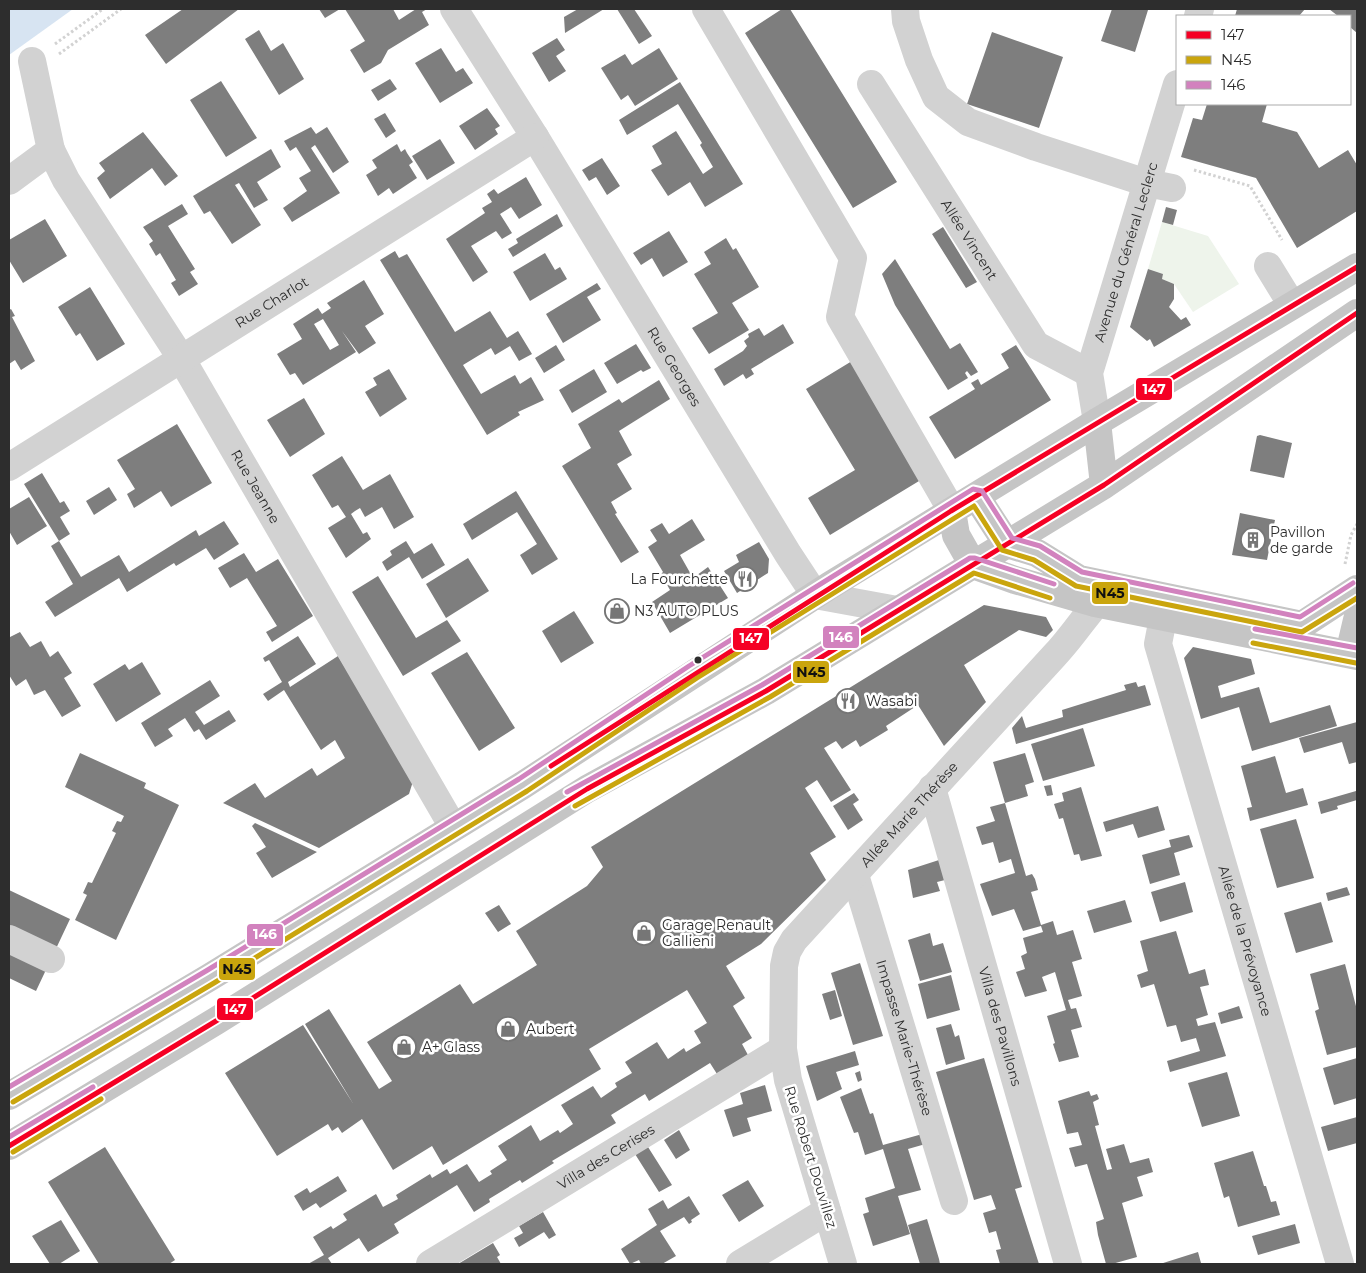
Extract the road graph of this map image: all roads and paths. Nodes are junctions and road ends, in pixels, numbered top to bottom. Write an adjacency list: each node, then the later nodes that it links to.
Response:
1 (121, 9): 5 (path)
2 (454, 9): 8 (street, Rue Georges)
3 (706, 9): 24 (street)
4 (906, 9): 12 (street)
5 (33, 67): 9 (street, Rue Jeanne)
6 (871, 84): 19 (street, Allée Vincent)
7 (1176, 87): 10 (street, Avenue du Général Leclerc)
8 (535, 137): 18 (street, Rue Charlot); 29 (street, Rue Georges)
9 (51, 150): 11 (street); 18 (street, Rue Jeanne)
10 (1155, 157): 12 (street, Avenue du Général Leclerc); 13 (path)
11 (9, 182)
12 (1159, 186): 19 (street, Avenue du Général Leclerc)
13 (1285, 245)
14 (1268, 266): 16 (street)
15 (1357, 267): 16 (main road)
16 (1292, 305): 20 (main road)
17 (1357, 313): 22 (main road)
18 (181, 358): 21 (street, Rue Charlot); 35 (street, Rue Jeanne)
19 (1089, 373): 20 (street, Avenue du Général Leclerc)
20 (1097, 422): 22 (main road); 23 (main road)
21 (9, 467)
22 (1104, 485): 25 (main road)
23 (976, 496): 24 (main road); 25 (main road)
24 (952, 511): 26 (main road); 29 (main road)
25 (1007, 544): 26 (main road); 28 (main road)
26 (973, 565): 28 (main road); 30 (main road)
27 (1357, 589): 28 (main road)
28 (1104, 594): 31 (main road); 34 (street, Allée Marie Thérèse)
29 (815, 595): 30 (street); 35 (main road)
30 (897, 610): 41 (main road)
31 (1163, 618): 33 (main road); 48 (street, Allée de la Prévoyance)
32 (1357, 620): 33 (main road)
33 (1353, 655)
34 (932, 788): 36 (street, Allée Marie Thérèse); 47 (street, Villa des Pavillons)
35 (453, 827): 40 (main road)
36 (855, 875): 39 (street, Allée Marie Thérèse); 42 (street, Impasse Marie-Thérèse)
37 (9, 939): 38 (street)
38 (51, 959)
39 (783, 1049): 43 (street, Rue Robert Douvillez); 44 (street, Villa des Cerises)
40 (9, 1096)
41 (9, 1146)
42 (954, 1200)
43 (827, 1211): 45 (street); 46 (street, Rue Robert Douvillez)
44 (430, 1264)
45 (740, 1264)
46 (843, 1264)
47 (1068, 1264)
48 (1340, 1264)

